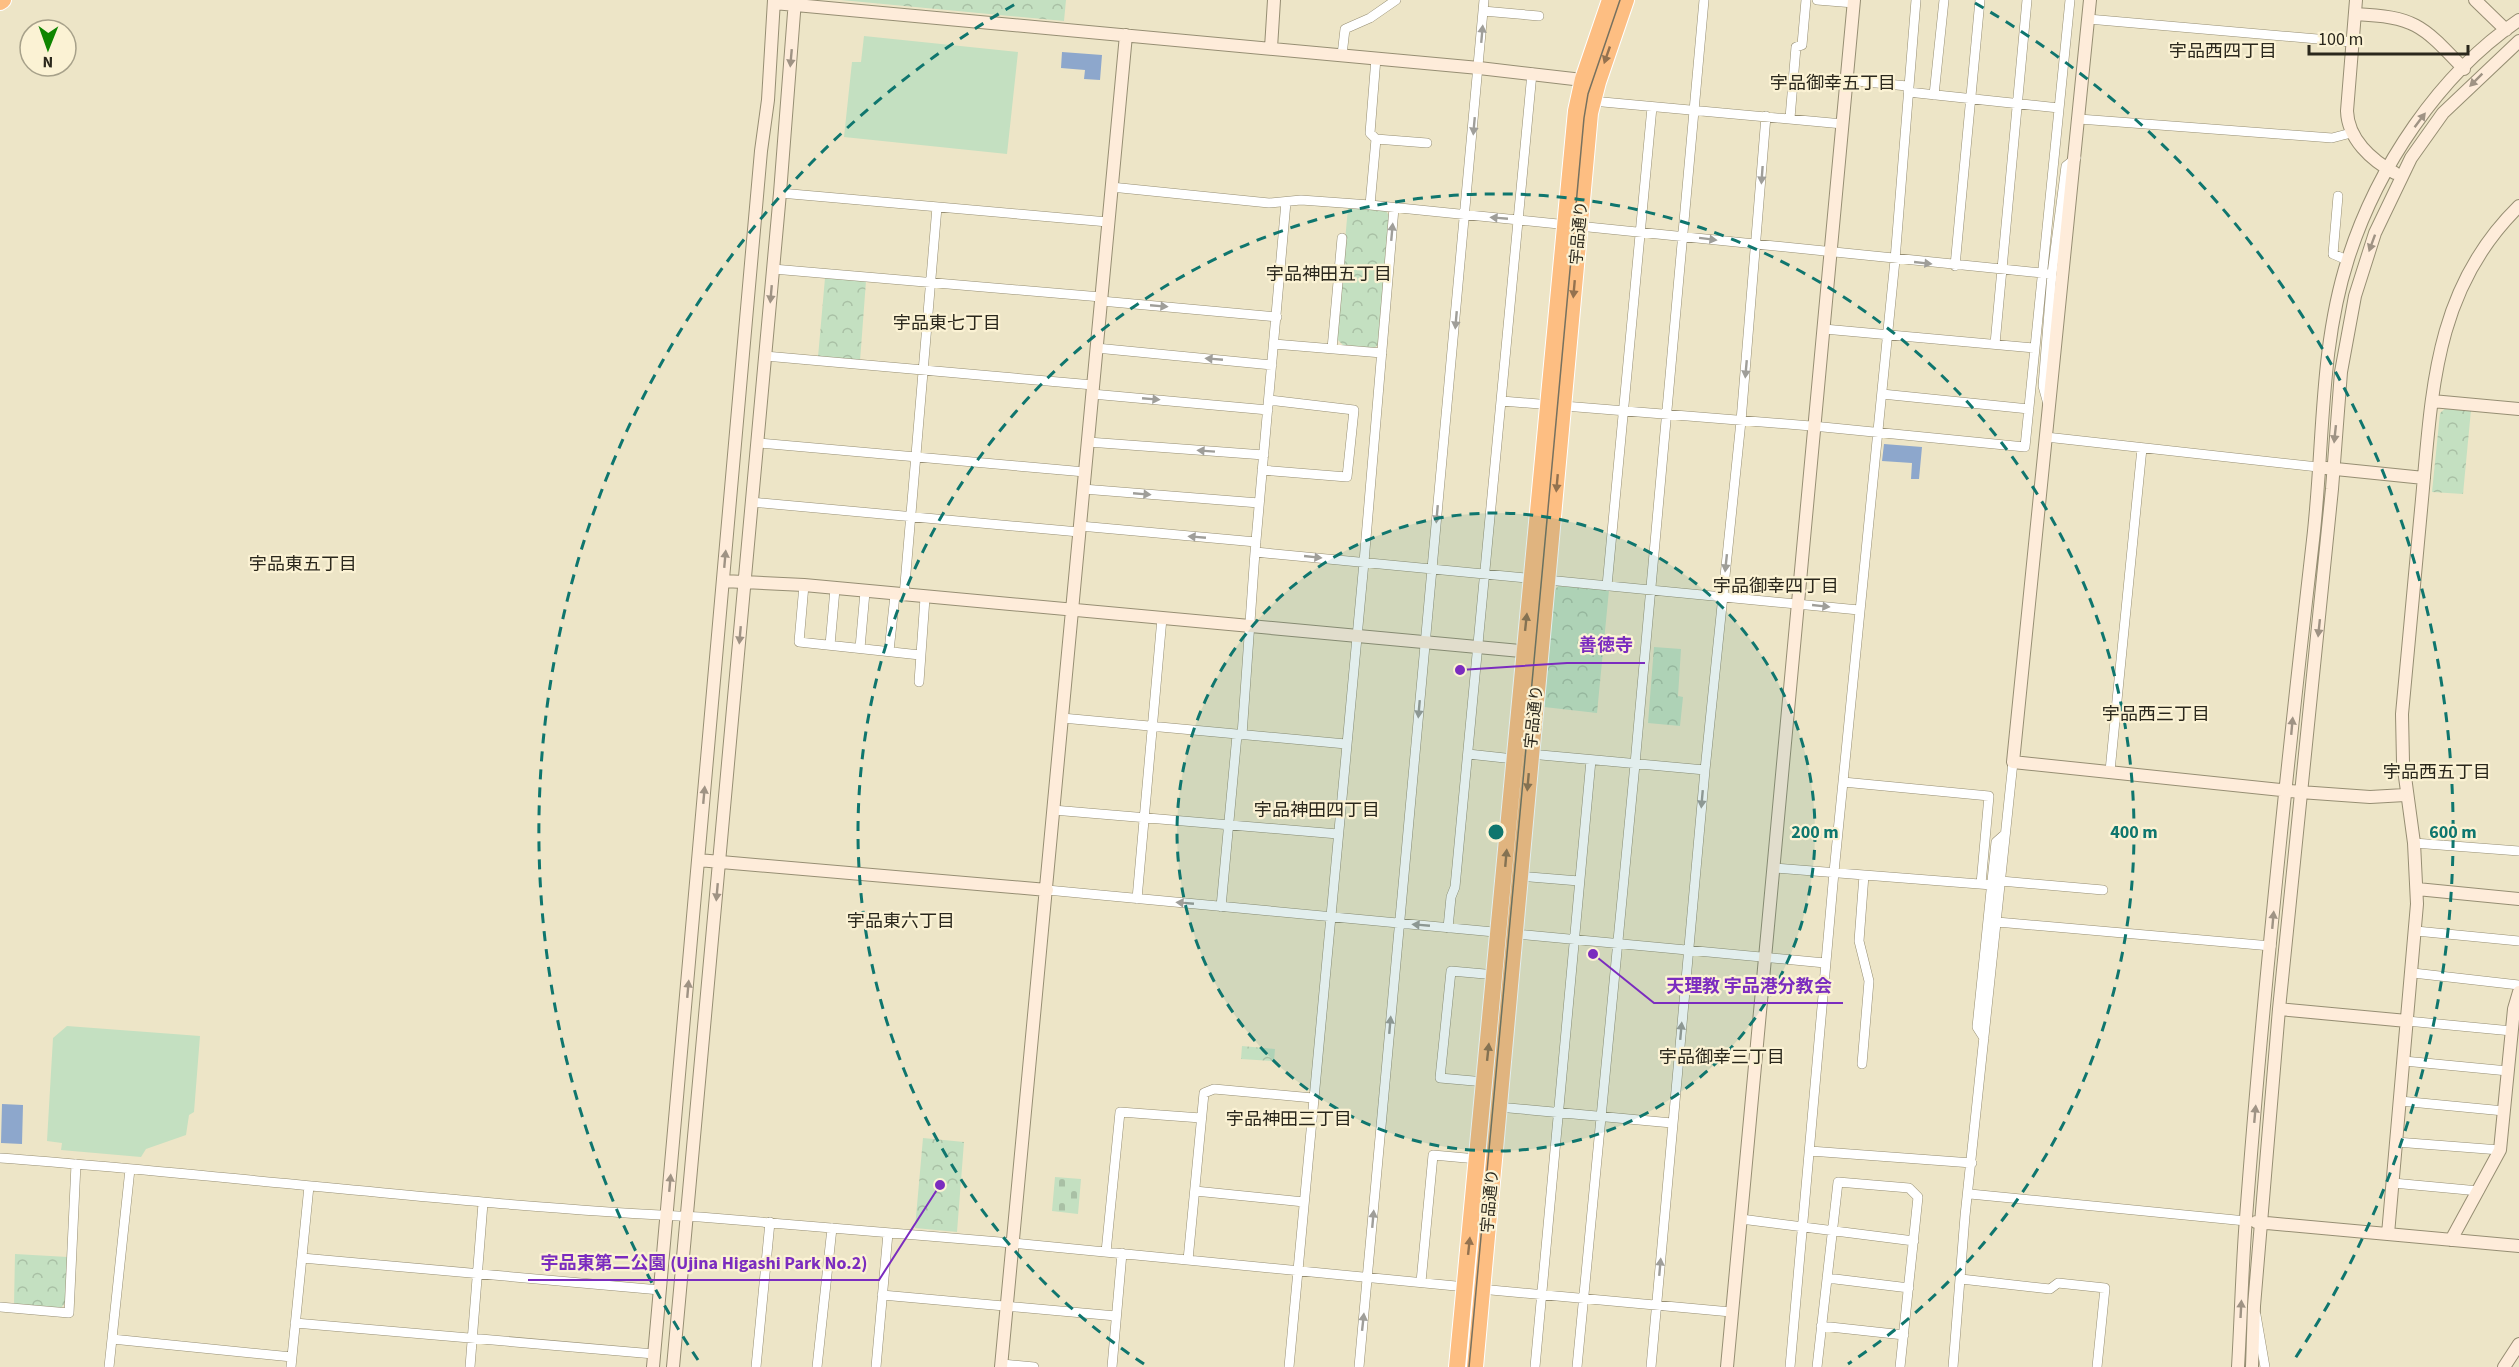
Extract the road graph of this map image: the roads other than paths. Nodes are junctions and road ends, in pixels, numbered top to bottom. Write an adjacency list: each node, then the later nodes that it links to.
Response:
1 (1274, 0): 29 (street)
2 (1396, 0): 30 (street)
3 (1484, 0): 20 (street)
4 (1610, 0): 36 (highway, 宇品通り)
5 (1626, 0): 36 (highway, 宇品通り, one-way to 36)
6 (1704, 0): 44 (street)
7 (1806, 0): 46 (street)
8 (1817, 0): 19 (street)
9 (1916, 0): 37 (street)
10 (1944, 0): 38 (street)
11 (1980, 0): 39 (street)
12 (2027, 0): 41 (street)
13 (2070, 0): 43 (street)
14 (2090, 0): 23 (street)
15 (2356, 0): 21 (street)
16 (2475, 0): 25 (street)
17 (774, 2): 18 (street); 128 (street, one-way to 17)
18 (795, 2): 26 (street); 56 (street, one-way to 56)
19 (1854, 2): 35 (street)
20 (1484, 11): 22 (street); 32 (street, one-way to 20)
21 (2355, 14): 28 (street); 33 (street)
22 (1539, 16)
23 (2088, 19): 28 (street); 47 (street)
24 (2519, 20): 25 (street)
25 (2506, 30): 33 (street)
26 (1126, 35): 29 (street); 55 (street)
27 (2519, 41): 54 (street, one-way to 54)
28 (2352, 42): 49 (street)
29 (1271, 48): 30 (street)
30 (1342, 55): 31 (street)
31 (1376, 58): 32 (street); 50 (street)
32 (1479, 68): 34 (street); 63 (street, one-way to 63)
33 (2464, 69): 53 (street, one-way to 33)
34 (1532, 74): 36 (street); 64 (street)
35 (1847, 80): 37 (street); 48 (street)
36 (1590, 81): 40 (highway, 宇品通り); 66 (highway, 宇品通り)
37 (1908, 89): 38 (street); 72 (street)
38 (1934, 95): 39 (street)
39 (1971, 98): 41 (street); 74 (street)
40 (1592, 101): 42 (street); 66 (highway, 宇品通り)
41 (2017, 103): 43 (street); 76 (street)
42 (1652, 107): 44 (street); 67 (street)
43 (2059, 108): 77 (street)
44 (1695, 110): 45 (street); 68 (street)
45 (1766, 116): 46 (street); 70 (street, one-way to 70)
46 (1790, 118): 48 (street)
47 (2079, 119): 49 (street); 52 (street)
48 (1843, 124): 71 (street)
49 (2351, 132): 53 (street)
50 (1376, 139): 51 (street); 59 (street)
51 (1427, 143)
52 (2076, 158): 77 (street); 98 (street)
53 (2388, 170): 54 (street); 73 (street)
54 (2401, 177): 113 (street, one-way to 113)
55 (1111, 187): 58 (street); 65 (street)
56 (780, 193): 61 (street); 75 (street)
57 (2338, 196): 73 (street)
58 (1286, 202): 59 (street); 80 (street)
59 (1370, 205): 62 (street)
60 (2519, 206): 94 (street)
61 (937, 207): 65 (street); 78 (street)
62 (1394, 207): 63 (street); 88 (street, one-way to 62)
63 (1466, 215): 64 (street, one-way to 63); 124 (street, one-way to 124)
64 (1519, 219): 66 (street); 95 (street)
65 (1108, 222): 79 (street)
66 (1572, 224): 67 (street); 96 (highway, 宇品通り)
67 (1640, 231): 68 (street); 101 (street)
68 (1684, 236): 70 (street, one-way to 70); 102 (street)
69 (1342, 238): 87 (street)
70 (1756, 244): 71 (street); 103 (street, one-way to 103)
71 (1832, 253): 72 (street); 81 (street)
72 (1895, 260): 74 (street, one-way to 74); 82 (street)
73 (2347, 260): 112 (street)
74 (1955, 266): 76 (street)
75 (773, 268): 78 (street); 89 (street, one-way to 89)
76 (2002, 269): 77 (street); 84 (street)
77 (2048, 274): 86 (street); 98 (street)
78 (931, 282): 79 (street); 91 (street)
79 (1101, 299): 80 (street, one-way to 80); 85 (street)
80 (1277, 317): 83 (street)
81 (1824, 329): 82 (street); 104 (street)
82 (1888, 334): 84 (street); 93 (street)
83 (1274, 344): 87 (street); 90 (street)
84 (1995, 344): 86 (street)
85 (1096, 348): 90 (street, one-way to 85); 92 (street)
86 (2035, 348): 99 (street)
87 (1332, 349): 88 (street)
88 (1382, 353): 123 (street)
89 (765, 356): 91 (street); 108 (street)
90 (1272, 364): 97 (street)
91 (924, 372): 92 (street); 111 (street)
92 (1093, 389): 97 (street, one-way to 97); 107 (street)
93 (1882, 394): 99 (street); 105 (street)
94 (2432, 400): 100 (street); 116 (street)
95 (1502, 401): 96 (street); 125 (street)
96 (1555, 404): 101 (street); 126 (highway, 宇品通り); 127 (highway, 宇品通り, one-way to 127)
97 (1269, 405): 110 (street); 114 (street)
98 (2049, 406): 106 (street)
99 (2029, 409): 105 (street)
100 (2519, 409)
101 (1624, 411): 102 (street); 131 (street)
102 (1666, 414): 103 (street); 133 (street)
103 (1741, 421): 104 (street); 136 (street, one-way to 136)
104 (1815, 426): 105 (street); 138 (street)
105 (1878, 432): 139 (street)
106 (2046, 437): 109 (street); 160 (street)
107 (1088, 442): 110 (street, one-way to 107); 115 (street)
108 (758, 443): 111 (street); 118 (street)
109 (2142, 448): 112 (street); 163 (street)
110 (1264, 455): 114 (street)
111 (916, 457): 115 (street); 120 (street)
112 (2318, 467): 113 (street); 165 (street, one-way to 112)
113 (2333, 468): 116 (street); 166 (street, one-way to 166)
114 (1262, 470): 119 (street)
115 (1085, 472): 117 (street)
116 (2424, 478): 167 (street)
117 (1083, 489): 119 (street, one-way to 119); 121 (street)
118 (752, 502): 120 (street); 129 (street)
119 (1259, 503): 122 (street)
120 (910, 517): 121 (street); 135 (street)
121 (1080, 529): 122 (street, one-way to 121); 140 (street)
122 (1255, 547): 123 (street, one-way to 123); 142 (street)
123 (1364, 562): 124 (street); 143 (street)
124 (1432, 569): 125 (street); 144 (street)
125 (1485, 574): 126 (street); 147 (street)
126 (1530, 578): 127 (street); 149 (highway, 宇品通り, one-way to 126)
127 (1548, 580): 131 (street); 150 (highway, 宇品通り)
128 (723, 581): 129 (street); 174 (street, one-way to 128)
129 (744, 582): 130 (street); 175 (street, one-way to 175)
130 (804, 585): 132 (street); 145 (street)
131 (1607, 586): 133 (street)
132 (835, 589): 134 (street); 145 (street)
133 (1651, 590): 136 (street); 161 (street)
134 (865, 592): 135 (street); 146 (street)
135 (899, 595): 137 (street); 148 (street)
136 (1723, 597): 138 (street); 162 (street)
137 (926, 598): 140 (street); 151 (street)
138 (1799, 604): 139 (street, one-way to 139); 176 (street)
139 (1859, 610): 164 (street)
140 (1072, 611): 141 (street); 153 (street)
141 (1162, 618): 142 (street); 154 (street)
142 (1251, 626): 143 (street); 155 (street)
143 (1356, 636): 144 (street); 156 (street)
144 (1425, 642): 147 (street); 191 (street, one-way to 191)
145 (830, 645): 146 (street)
146 (860, 648): 148 (street)
147 (1478, 648): 149 (street); 157 (street)
148 (889, 651): 151 (street)
149 (1523, 651): 150 (street); 158 (highway, 宇品通り)
150 (1540, 652): 158 (highway, 宇品通り)
151 (920, 655): 152 (street)
152 (919, 682)
153 (1062, 718): 154 (street); 168 (street)
154 (1154, 726): 155 (street); 169 (street)
155 (1239, 735): 156 (street); 170 (street)
156 (1346, 744): 171 (street)
157 (1468, 754): 158 (street); 192 (street)
158 (1522, 756): 159 (street); 179 (highway, 宇品通り, one-way to 179); 194 (highway, 宇品通り, one-way to 158)
159 (1591, 760): 161 (street); 180 (street)
160 (2013, 762): 163 (street); 181 (street)
161 (1635, 764): 162 (street); 197 (street)
162 (1705, 770): 199 (street, one-way to 199)
163 (2110, 771): 165 (street)
164 (1843, 782): 177 (street); 182 (street)
165 (2285, 790): 166 (street); 198 (street, one-way to 165)
166 (2300, 792): 167 (street); 206 (street)
167 (2405, 795): 172 (street)
168 (1053, 810): 169 (street); 184 (street)
169 (1145, 817): 170 (street); 186 (street)
170 (1229, 825): 171 (street); 188 (street)
171 (1338, 834): 189 (street)
172 (2414, 843): 173 (street); 183 (street)
173 (2519, 851)
174 (698, 860): 175 (street); 237 (street, one-way to 174)
175 (719, 862): 184 (street); 238 (street, one-way to 238)
176 (1775, 868): 177 (street); 200 (street)
177 (1834, 873): 178 (street); 201 (street)
178 (1864, 875): 182 (street); 211 (street)
179 (1519, 876): 180 (street); 194 (highway, 宇品通り)
180 (1579, 881): 195 (street)
181 (1996, 883): 182 (street); 185 (street); 190 (street); 209 (street)
182 (1981, 884)
183 (2417, 889): 187 (street); 193 (street)
184 (1047, 890): 186 (street); 250 (street)
185 (2103, 890)
186 (1137, 899): 188 (street, one-way to 186)
187 (2519, 899)
188 (1221, 907): 189 (street)
189 (1329, 917): 191 (street); 214 (street)
190 (1997, 922): 198 (street); 209 (street)
191 (1399, 924): 192 (street, one-way to 191); 258 (street, one-way to 191)
192 (1448, 928): 194 (street)
193 (2416, 931): 196 (street); 202 (street)
194 (1507, 932): 195 (street); 203 (highway, 宇品通り); 216 (highway, 宇品通り)
195 (1574, 939): 197 (street); 218 (street)
196 (2519, 941)
197 (1618, 943): 199 (street); 219 (street)
198 (2271, 946): 240 (street, one-way to 198)
199 (1689, 950): 200 (street); 221 (street, one-way to 199)
200 (1767, 957): 201 (street); 239 (street)
201 (1825, 963): 224 (street)
202 (2413, 973): 204 (street); 207 (street)
203 (1496, 975): 213 (highway, 宇品通り, one-way to 203); 213 (street)
204 (2519, 985)
205 (2519, 992): 208 (street)
206 (2279, 1009): 207 (street); 242 (street)
207 (2407, 1021): 208 (street); 210 (street)
208 (2512, 1031): 212 (street)
209 (1984, 1038): 227 (street)
210 (2404, 1061): 212 (street); 215 (street)
211 (1862, 1064)
212 (2508, 1071): 217 (street)
213 (1485, 1082): 226 (highway, 宇品通り)
214 (1313, 1098): 220 (street); 235 (street)
215 (2400, 1101): 217 (street); 222 (street)
216 (1498, 1107): 218 (street); 264 (highway, 宇品通り)
217 (2504, 1112): 223 (street)
218 (1558, 1113): 219 (street); 266 (street)
219 (1600, 1117): 221 (street); 268 (street)
220 (1201, 1118): 232 (street); 252 (street)
221 (1672, 1123): 269 (street, one-way to 221)
222 (2396, 1142): 223 (street); 230 (street)
223 (2500, 1150): 233 (street)
224 (1810, 1151): 227 (street); 243 (street)
225 (0, 1158): 228 (street)
226 (1477, 1159): 261 (street); 262 (highway, 宇品通り, one-way to 226)
227 (1972, 1163): 234 (street)
228 (76, 1164): 229 (street); 272 (street)
229 (130, 1169): 231 (street); 279 (street)
230 (2393, 1183): 233 (street); 247 (street)
231 (309, 1186): 236 (street); 254 (street)
232 (1194, 1191): 235 (street); 255 (street)
233 (2479, 1191): 249 (street)
234 (1970, 1194): 240 (street); 260 (street)
235 (1304, 1202): 256 (street)
236 (483, 1203): 237 (street); 257 (street)
237 (667, 1216): 238 (street); 265 (street)
238 (687, 1216): 241 (street); 287 (street)
239 (1741, 1219): 243 (street); 273 (street)
240 (2246, 1221): 242 (street); 306 (street, one-way to 240)
241 (770, 1222): 244 (street); 288 (street)
242 (2262, 1222): 247 (street); 271 (street)
243 (1804, 1225): 245 (street); 301 (street)
244 (832, 1228): 246 (street); 289 (street)
245 (1832, 1229): 248 (street); 248 (street); 259 (street)
246 (888, 1233): 250 (street); 267 (street)
247 (2388, 1234): 249 (street)
248 (1914, 1240): 263 (street)
249 (2451, 1240): 251 (street)
250 (1012, 1243): 252 (street); 270 (street)
251 (2519, 1246)
252 (1106, 1252): 253 (street)
253 (1122, 1253): 255 (street); 274 (street)
254 (302, 1258): 257 (street); 275 (street)
255 (1188, 1260): 256 (street)
256 (1296, 1270): 258 (street); 293 (street)
257 (478, 1273): 265 (street); 278 (street)
258 (1368, 1277): 261 (street); 294 (street, one-way to 258)
259 (1827, 1278): 263 (street); 276 (street)
260 (1961, 1279): 304 (street); 305 (street)
261 (1421, 1282): 262 (street)
262 (1465, 1287): 264 (street); 295 (highway, 宇品通り)
263 (1909, 1288): 277 (street)
264 (1483, 1289): 266 (street); 296 (highway, 宇品通り)
265 (660, 1290): 281 (street)
266 (1542, 1294): 268 (street); 297 (street)
267 (882, 1295): 270 (street); 290 (street)
268 (1583, 1298): 269 (street); 298 (street)
269 (1657, 1304): 273 (street); 299 (street)
270 (1007, 1306): 274 (street); 283 (street)
271 (2254, 1306): 307 (street); 308 (street)
272 (0, 1307)
273 (1731, 1312): 300 (street)
274 (1116, 1316): 292 (street)
275 (295, 1323): 278 (street); 282 (street)
276 (1821, 1326): 277 (street); 302 (street)
277 (1904, 1335): 303 (street)
278 (473, 1338): 281 (street); 285 (street)
279 (112, 1339): 282 (street); 284 (street)
280 (2519, 1344): 309 (street)
281 (654, 1354): 286 (street)
282 (292, 1362)
283 (1002, 1366): 291 (street)
284 (109, 1367)
285 (470, 1367)
286 (652, 1367)
287 (673, 1367)
288 (756, 1367)
289 (817, 1367)
290 (876, 1367)
291 (1034, 1367)
292 (1112, 1367)
293 (1289, 1367)
294 (1359, 1367)
295 (1457, 1367)
296 (1475, 1367)
297 (1535, 1367)
298 (1577, 1367)
299 (1651, 1367)
300 (1727, 1367)
301 (1790, 1367)
302 (1817, 1367)
303 (1900, 1367)
304 (1953, 1367)
305 (2097, 1367)
306 (2238, 1367)
307 (2253, 1367)
308 (2265, 1367)
309 (2504, 1367)

